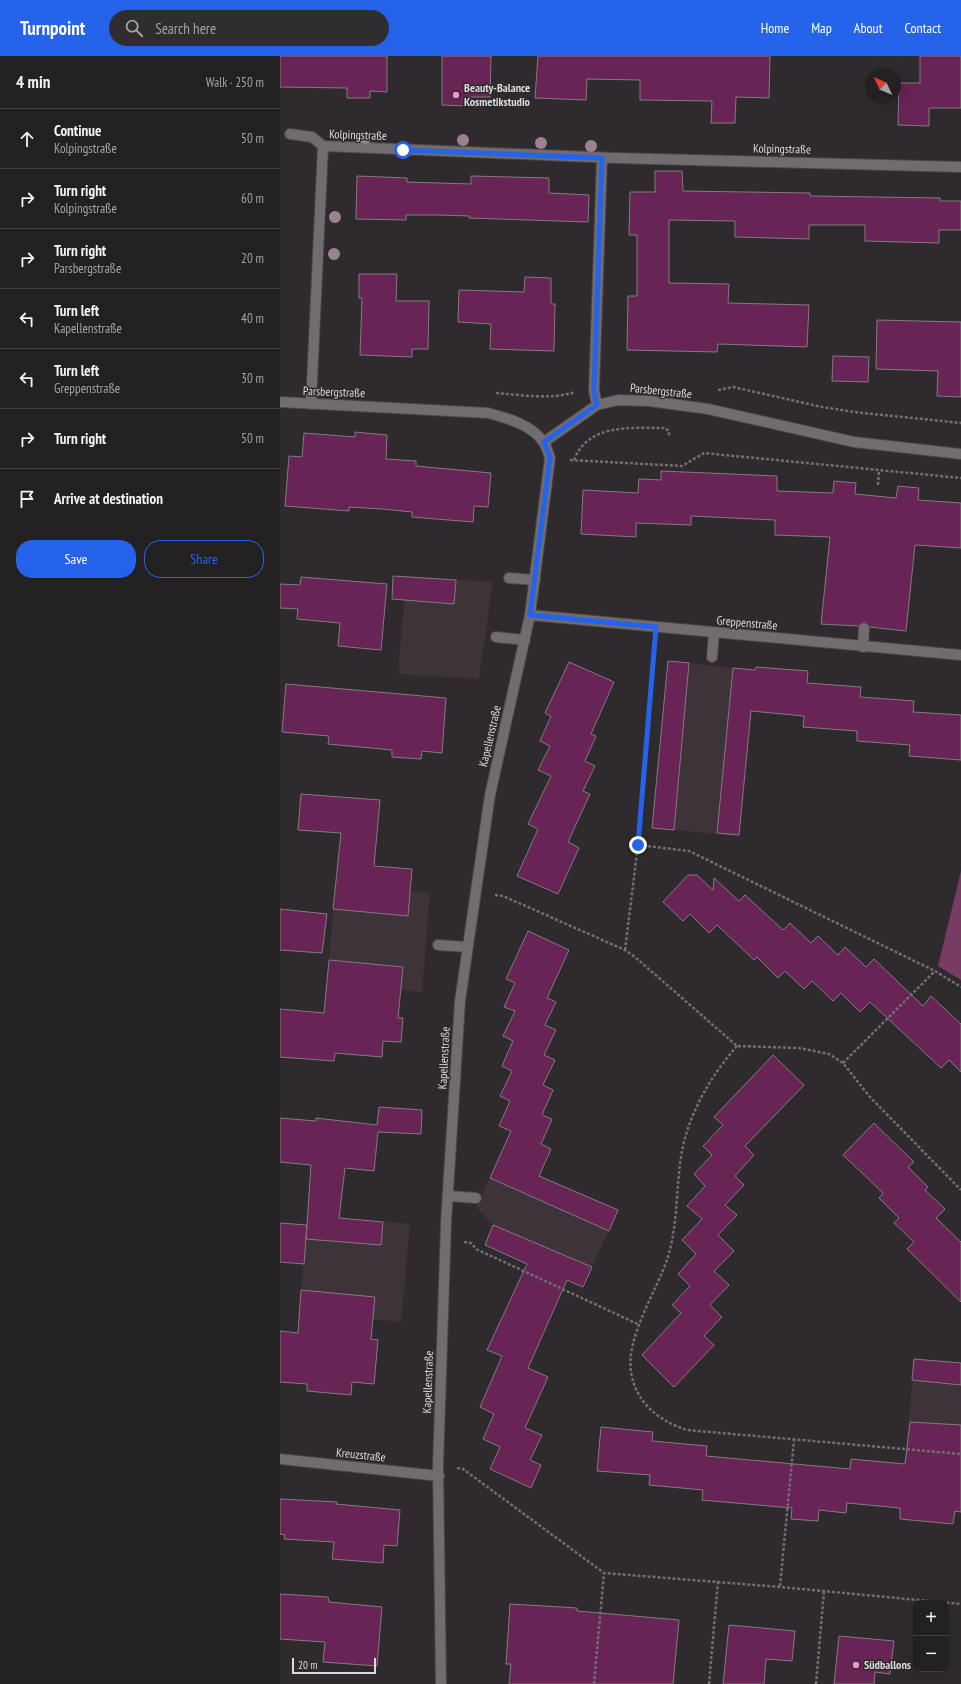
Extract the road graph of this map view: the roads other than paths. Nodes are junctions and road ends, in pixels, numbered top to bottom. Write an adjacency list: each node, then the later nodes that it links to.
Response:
1 (290, 134): 2 (street)
2 (323, 146): 3 (street, Kolpingstraße); 6 (street, Kolpingstraße)
3 (602, 158): 4 (street, Kolpingstraße); 7 (street)
4 (961, 166)
5 (280, 402): 6 (street, Parsbergstraße)
6 (311, 404): 8 (street, Parsbergstraße)
7 (597, 405): 8 (street, Parsbergstraße); 9 (street, Parsbergstraße)
8 (544, 442): 11 (street, Kapellenstraße)
9 (961, 454)
10 (509, 578): 11 (street)
11 (535, 580): 12 (street, Kapellenstraße)
12 (530, 615): 14 (street, Greppenstraße); 16 (street, Kapellenstraße)
13 (864, 628): 17 (street)
14 (714, 633): 17 (street, Greppenstraße); 19 (street)
15 (496, 637): 16 (street)
16 (525, 640): 21 (street, Kapellenstraße)
17 (863, 647): 18 (street, Greppenstraße)
18 (961, 655)
19 (712, 657)
20 (438, 945): 21 (street)
21 (467, 947): 22 (street, Kapellenstraße)
22 (448, 1196): 23 (street); 25 (street, Kapellenstraße)
23 (476, 1198)
24 (280, 1459): 25 (street, Kreuzstraße)
25 (438, 1471): 26 (street, Kapellenstraße)
26 (441, 1684)

